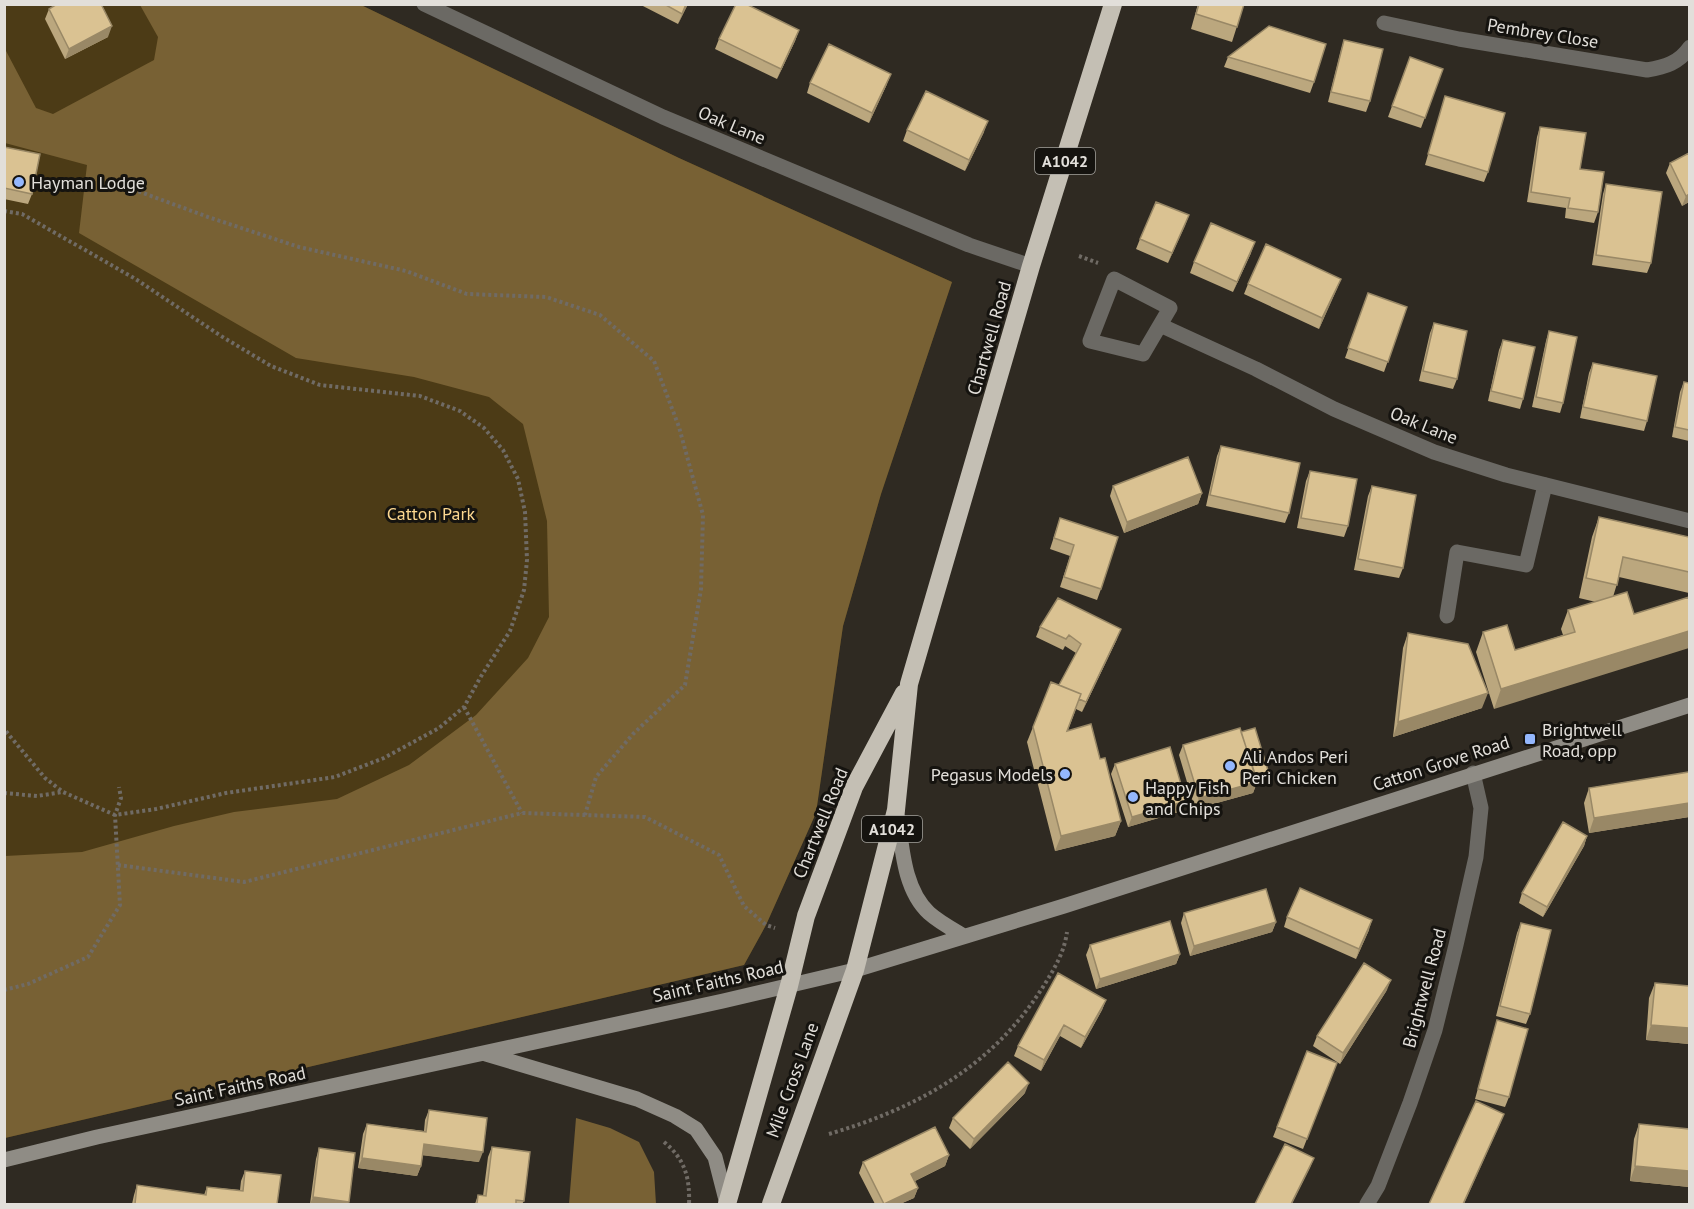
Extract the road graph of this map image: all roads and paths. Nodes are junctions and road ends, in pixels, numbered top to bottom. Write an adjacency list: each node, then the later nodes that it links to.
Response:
1 (424, 4): 9 (street, Oak Lane)
2 (1113, 4): 9 (highway, Chartwell Road / A1042)
3 (1384, 22): 4 (street, Pembrey Close)
4 (1689, 47)
5 (116, 183): 25 (path)
6 (4, 211): 16 (path)
7 (1079, 256): 8 (path)
8 (1092, 260)
9 (1031, 266): 14 (highway, Chartwell Road / A1042)
10 (1160, 325): 10 (street); 11 (street, Oak Lane)
11 (1545, 485): 12 (street, Oak Lane); 13 (street)
12 (1689, 521)
13 (1447, 616)
14 (909, 684): 22 (highway, Chartwell Road / A1042); 27 (highway, Chartwell Road / A1042)
15 (1689, 705): 18 (street, Catton Grove Road)
16 (464, 707): 23 (path); 24 (path)
17 (4, 729): 20 (path)
18 (1473, 773): 29 (street, Catton Grove Road); 40 (street, Brightwell Road)
19 (119, 787): 24 (path)
20 (63, 792): 21 (path); 24 (path)
21 (4, 793)
22 (896, 810): 29 (street); 30 (highway, Chartwell Road / A1042)
23 (522, 813): 25 (path); 26 (path)
24 (115, 815): 26 (path)
25 (585, 815): 27 (path)
26 (118, 865): 32 (path)
27 (806, 916): 31 (highway, Chartwell Road / A1042)
28 (1068, 923): 35 (path)
29 (964, 936): 30 (street, Catton Grove Road)
30 (855, 970): 31 (street, Saint Faiths Road); 39 (highway, Mile Cross Lane / A1042)
31 (789, 986): 33 (street, Saint Faiths Road); 38 (highway, Mile Cross Lane / A1042)
32 (4, 990)
33 (484, 1053): 34 (street, Saint Faiths Road); 36 (street, Saint Faiths Road)
34 (675, 1116): 37 (path); 38 (street, Saint Faiths Road)
35 (829, 1134)
36 (4, 1160)
37 (689, 1204)
38 (727, 1204)
39 (771, 1204)
40 (1366, 1204)

